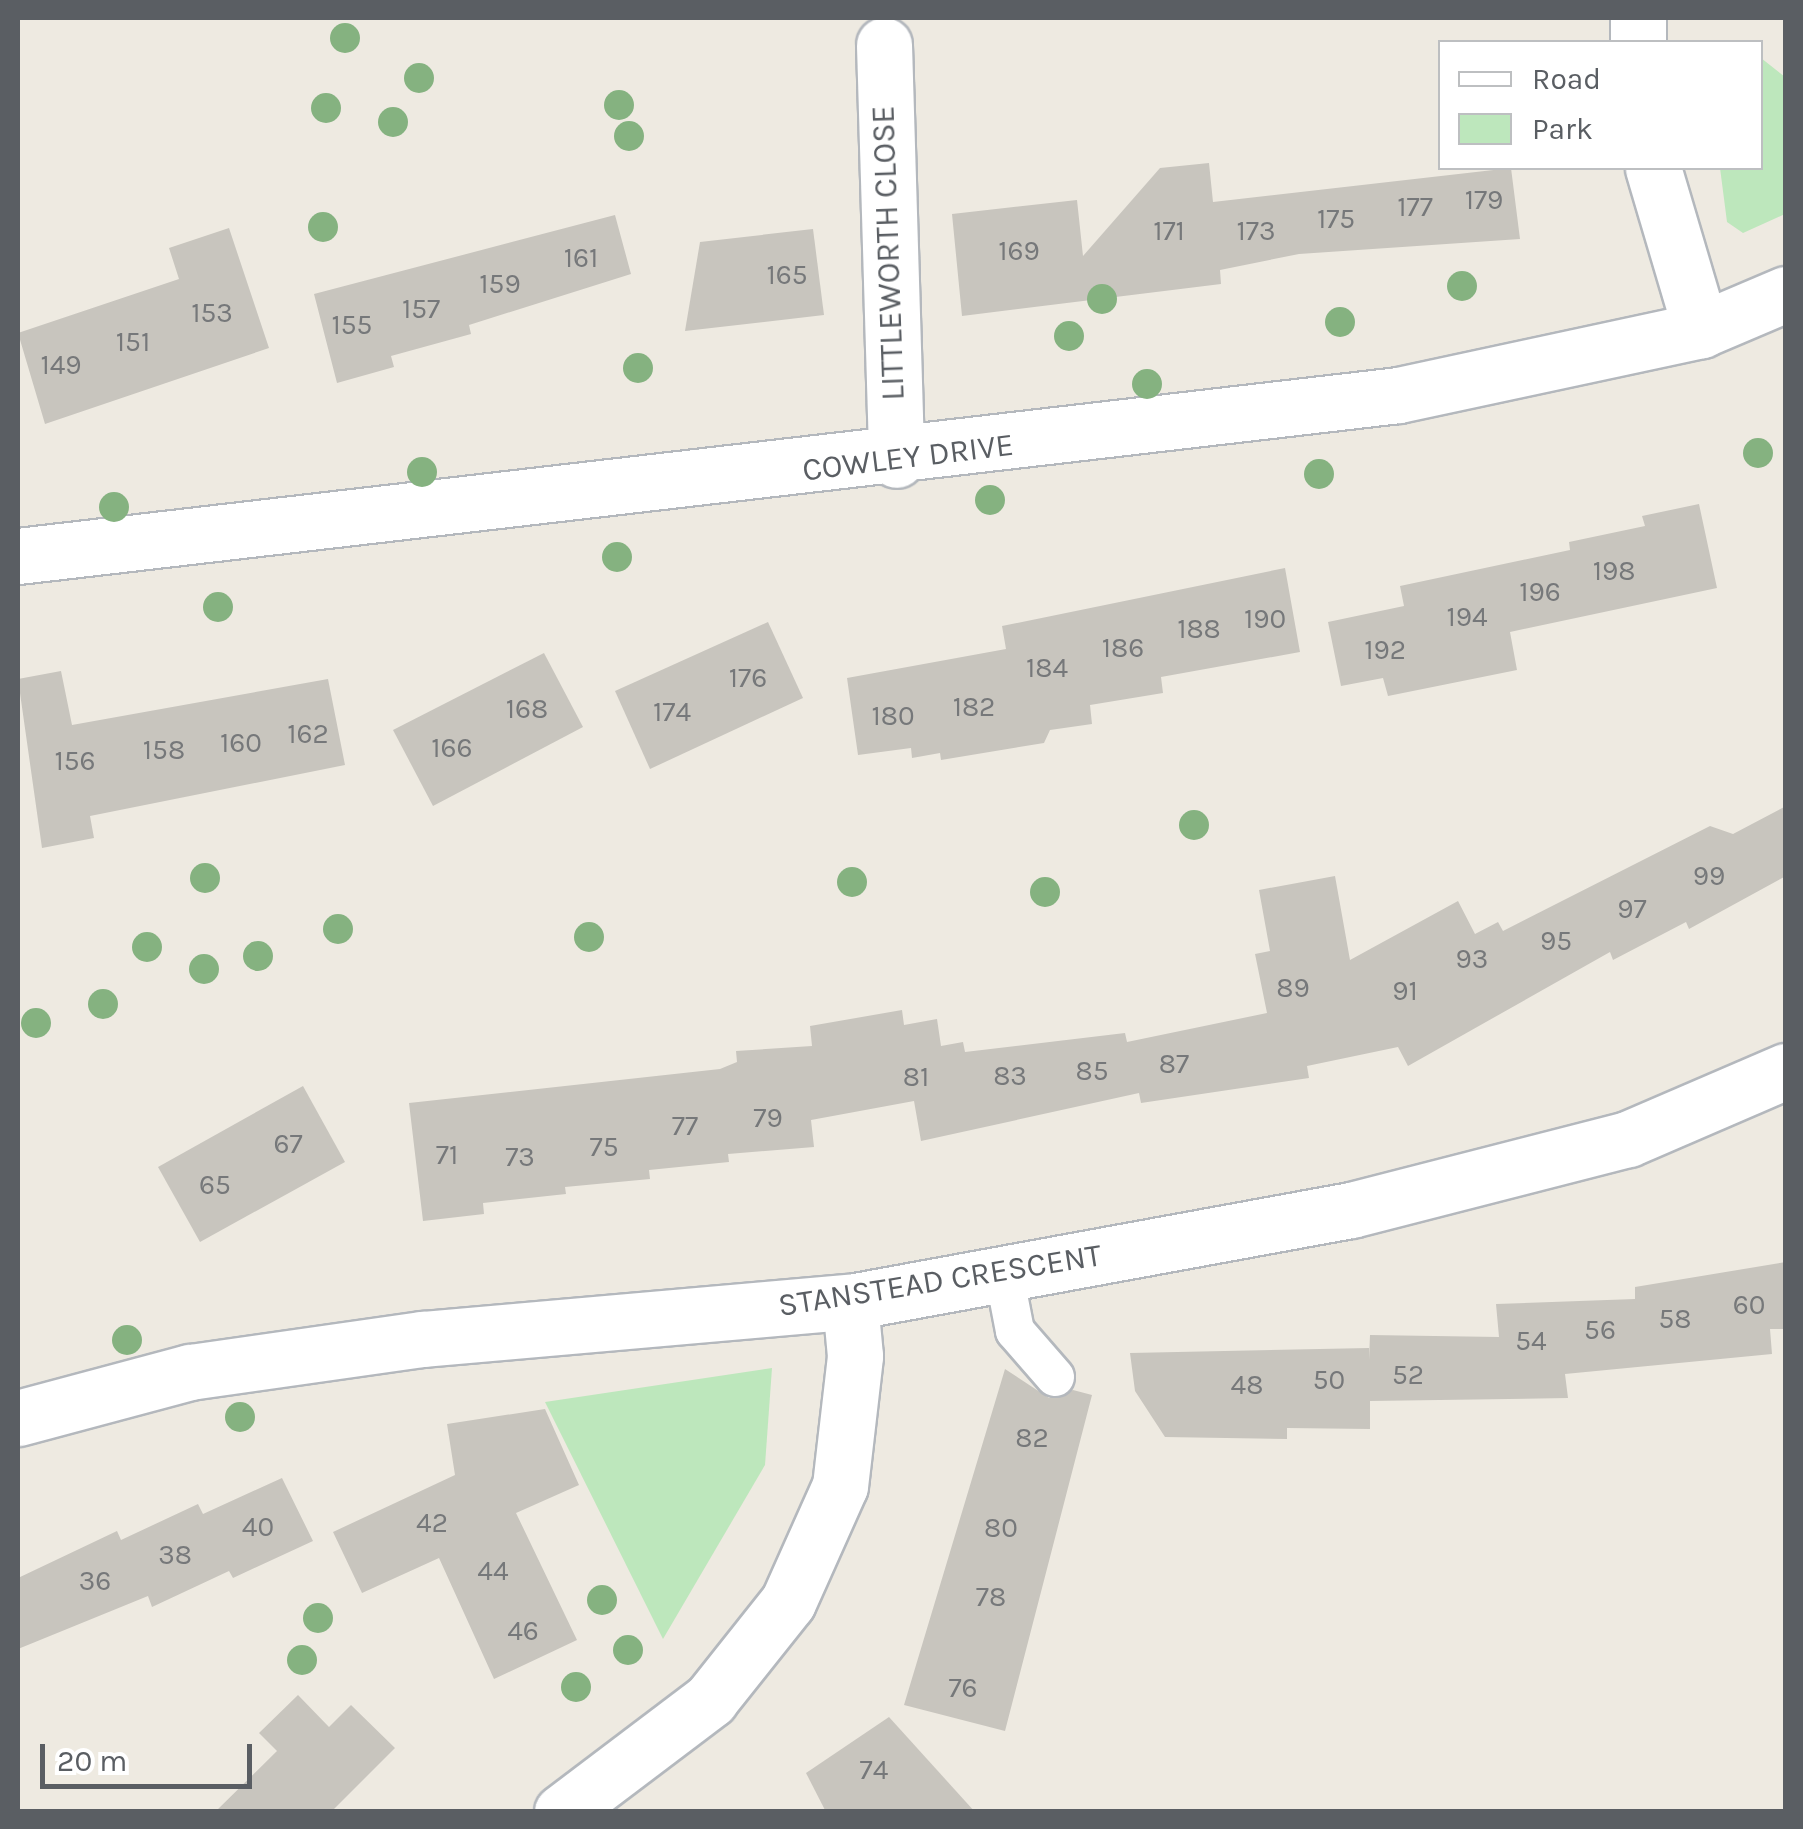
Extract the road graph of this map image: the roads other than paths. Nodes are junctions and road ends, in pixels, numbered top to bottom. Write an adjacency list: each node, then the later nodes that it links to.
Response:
1 (884, 45): 5 (street, LITTLEWORTH CLOSE)
2 (1654, 170): 4 (street)
3 (1786, 294): 4 (street, COWLEY DRIVE)
4 (1701, 330): 5 (street, COWLEY DRIVE)
5 (896, 460): 6 (street, COWLEY DRIVE)
6 (18, 556)
7 (1786, 1071): 8 (street, STANSTEAD CRESCENT)
8 (1004, 1274): 9 (street, STANSTEAD CRESCENT); 10 (lane)
9 (850, 1302): 11 (street, STANSTEAD CRESCENT); 12 (street)
10 (1056, 1377)
11 (18, 1418)
12 (562, 1812)

